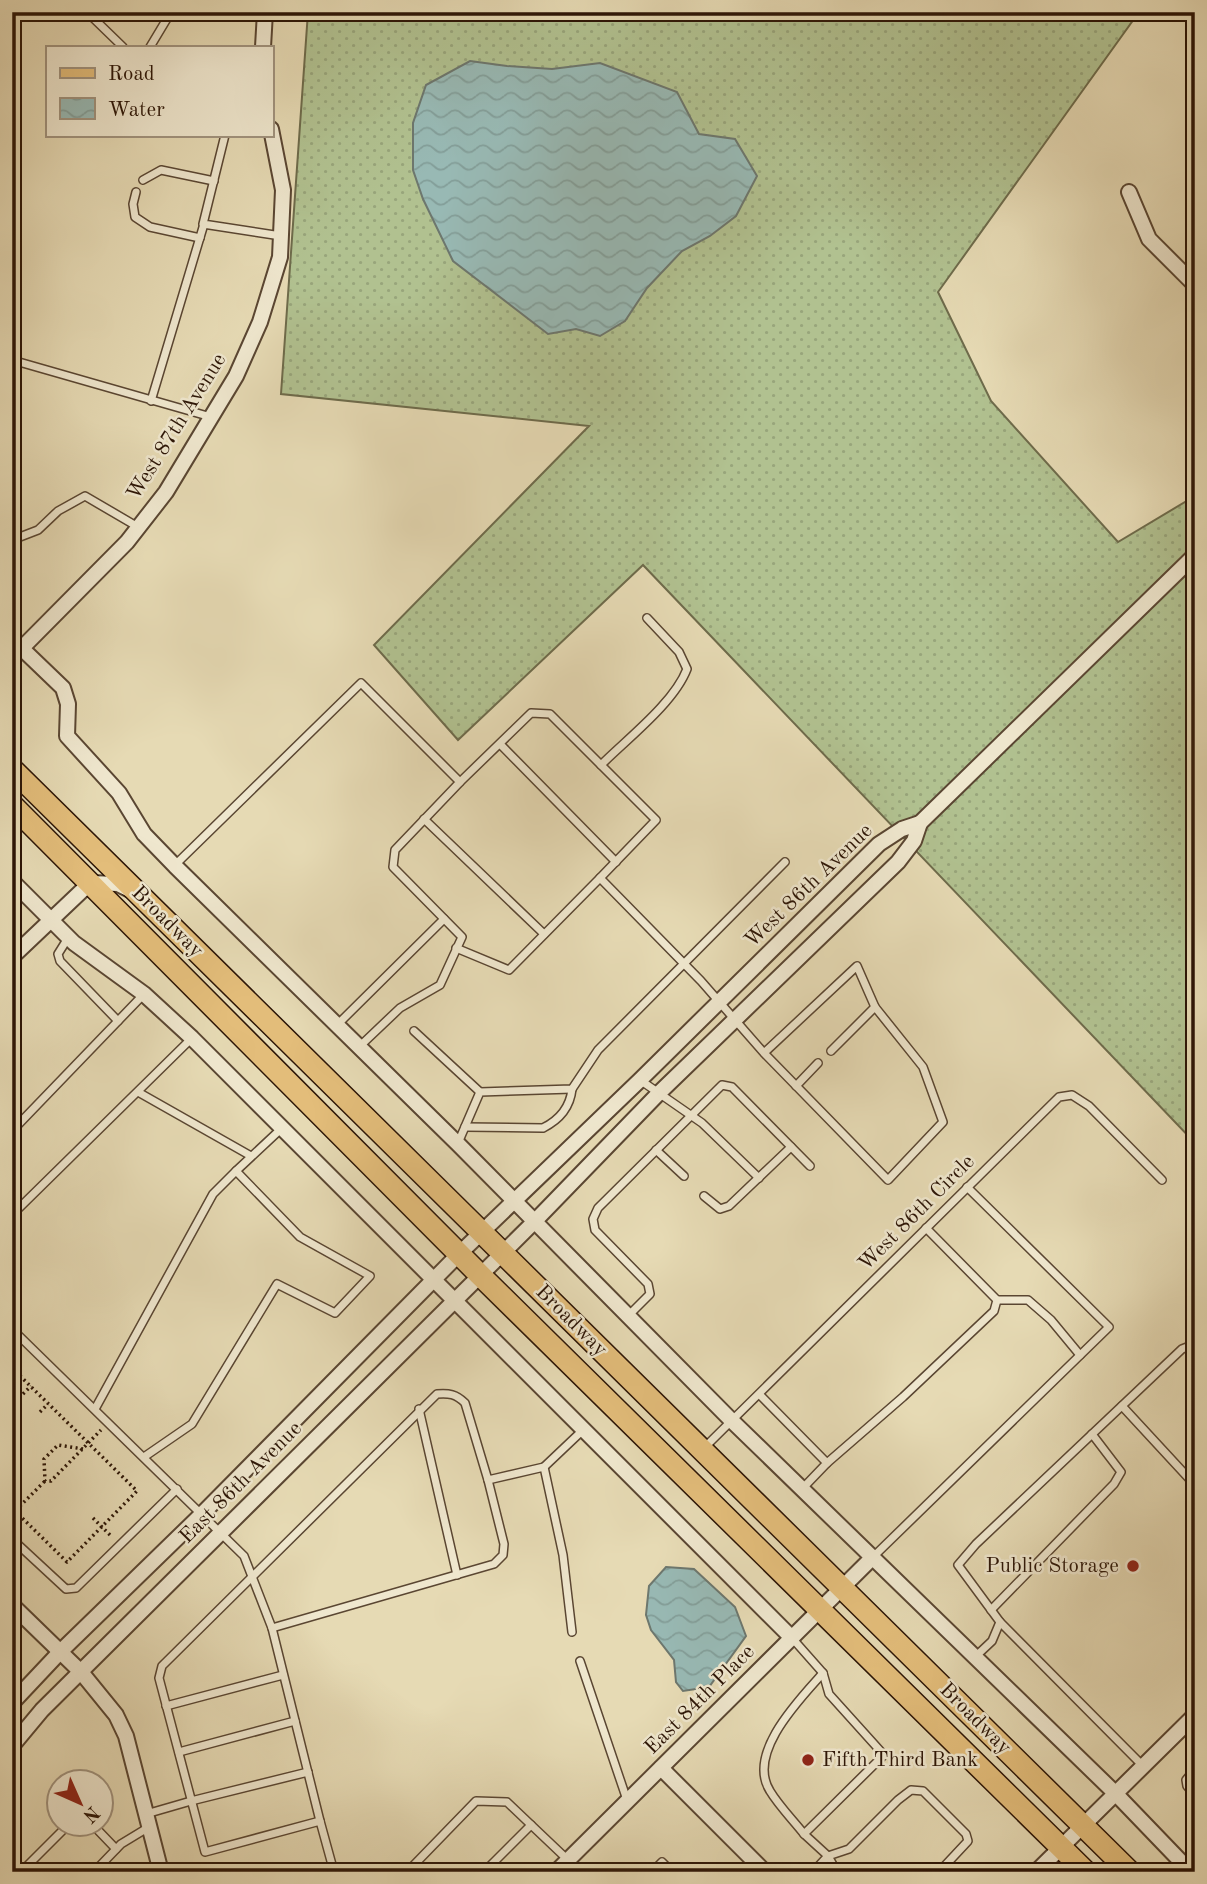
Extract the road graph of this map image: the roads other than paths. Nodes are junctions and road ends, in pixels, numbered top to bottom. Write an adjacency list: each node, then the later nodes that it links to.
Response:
1 (172, 12): 5 (lane)
2 (265, 12): 6 (street)
3 (89, 14): 4 (lane)
4 (122, 46)
5 (150, 46)
6 (263, 46)
7 (225, 136): 10 (lane)
8 (272, 136): 14 (street, West 87th Avenue)
9 (143, 180): 10 (lane)
10 (214, 181): 13 (lane)
11 (136, 192): 15 (lane)
12 (1129, 192): 16 (street)
13 (204, 224): 14 (lane); 15 (lane)
14 (281, 236): 19 (street, West 87th Avenue)
15 (200, 238): 18 (lane)
16 (1195, 285)
17 (12, 360): 18 (lane)
18 (151, 401): 19 (lane)
19 (211, 418): 20 (street, West 87th Avenue)
20 (138, 528): 21 (lane); 24 (street, West 87th Avenue)
21 (12, 540)
22 (1195, 555): 31 (street)
23 (647, 618): 26 (lane)
24 (15, 649): 34 (street)
25 (500, 744): 26 (lane); 28 (lane); 32 (lane)
26 (601, 765): 32 (lane)
27 (12, 769): 38 (main road, Broadway)
28 (460, 782): 30 (lane); 34 (lane)
29 (12, 805): 37 (main road, Broadway)
30 (424, 819): 40 (lane); 41 (lane)
31 (920, 823): 47 (street, West 86th Avenue); 50 (street, West 86th Avenue)
32 (616, 862): 35 (lane)
33 (785, 862): 45 (lane)
34 (175, 866): 51 (street)
35 (600, 878): 41 (lane); 45 (lane)
36 (12, 881): 39 (street)
37 (90, 883): 38 (street); 39 (street); 85 (main road, Broadway)
38 (139, 895): 83 (main road, Broadway)
39 (51, 919): 42 (street); 44 (street)
40 (444, 919): 43 (lane); 51 (lane)
41 (544, 934): 43 (lane)
42 (68, 938): 46 (street); 49 (lane)
43 (456, 948): 54 (lane)
44 (12, 957)
45 (684, 964): 47 (lane); 60 (lane)
46 (144, 994): 49 (lane); 53 (street)
47 (719, 1003): 50 (lane); 58 (street, West 86th Avenue)
48 (875, 1007): 55 (lane); 56 (lane); 59 (lane)
49 (118, 1021): 67 (lane)
50 (736, 1021): 56 (lane); 63 (street, West 86th Avenue)
51 (336, 1026): 54 (street)
52 (414, 1031): 62 (lane)
53 (192, 1038): 61 (lane); 66 (street)
54 (358, 1048): 68 (street)
55 (831, 1051)
56 (764, 1053): 59 (lane)
57 (818, 1063): 59 (lane)
58 (640, 1080): 63 (lane); 79 (street, West 86th Avenue)
59 (796, 1086)
60 (572, 1089): 62 (lane); 65 (lane)
61 (138, 1092): 71 (lane); 80 (lane)
62 (480, 1092): 65 (lane)
63 (659, 1093): 64 (lane); 81 (street, West 86th Avenue)
64 (691, 1114): 69 (lane); 70 (lane); 75 (lane)
65 (465, 1127): 68 (lane)
66 (282, 1128): 71 (lane); 87 (street)
67 (12, 1131)
68 (457, 1144): 79 (street)
69 (791, 1147): 72 (lane); 75 (lane)
70 (656, 1150): 74 (lane); 90 (lane)
71 (251, 1156): 73 (lane)
72 (810, 1166)
73 (236, 1171): 96 (lane); 102 (lane)
74 (684, 1176)
75 (759, 1178): 78 (lane)
76 (1162, 1180): 77 (lane, West 86th Circle)
77 (967, 1186): 82 (lane, West 86th Circle); 93 (lane)
78 (704, 1196)
79 (514, 1201): 81 (street); 83 (street, West 86th Avenue)
80 (12, 1217)
81 (534, 1222): 84 (street, West 86th Avenue); 90 (street)
82 (926, 1228): 89 (lane); 94 (lane, West 86th Circle)
83 (482, 1233): 84 (main road, Broadway); 85 (street, East 86th Avenue)
84 (502, 1252): 86 (street, East 86th Avenue); 101 (main road, Broadway)
85 (459, 1254): 86 (main road, Broadway); 87 (street, East 86th Avenue)
86 (479, 1274): 88 (street, East 86th Avenue); 118 (main road, Broadway)
87 (435, 1279): 88 (street); 109 (street, East 86th Avenue)
88 (454, 1299): 99 (street); 110 (street, East 86th Avenue)
89 (997, 1300): 93 (lane); 103 (lane)
90 (629, 1315): 98 (street)
91 (12, 1329): 96 (lane)
92 (1195, 1344): 95 (lane)
93 (1080, 1355): 112 (lane)
94 (760, 1395): 98 (lane, West 86th Circle); 103 (lane)
95 (1122, 1406): 100 (lane); 106 (lane)
96 (95, 1409): 102 (lane)
97 (419, 1409): 105 (lane); 113 (lane); 114 (lane)
98 (732, 1420): 101 (lane, West 86th Circle); 108 (street)
99 (584, 1429): 104 (lane); 122 (street)
100 (1092, 1434): 117 (lane); 117 (lane)
101 (702, 1450): 115 (main road, Broadway)
102 (144, 1457): 107 (lane)
103 (827, 1463): 108 (lane)
104 (544, 1467): 105 (lane); 121 (lane)
105 (488, 1480): 113 (lane)
106 (1195, 1485)
107 (177, 1489): 109 (lane); 111 (lane)
108 (802, 1489): 112 (street)
109 (202, 1514): 110 (lane); 123 (street, East 86th Avenue)
110 (222, 1532): 114 (lane); 126 (street, East 86th Avenue)
111 (12, 1539)
112 (873, 1557): 115 (street, East 84th Place); 124 (street)
113 (457, 1575): 120 (lane)
114 (252, 1576): 120 (lane); 130 (lane)
115 (842, 1588): 118 (street, East 84th Place); 146 (main road, Broadway)
116 (14, 1609): 123 (street)
117 (991, 1609): 119 (lane)
118 (820, 1611): 122 (street, East 84th Place); 150 (main road, Broadway)
119 (1000, 1622): 124 (lane); 135 (lane)
120 (272, 1628): 128 (lane)
121 (572, 1632)
122 (792, 1638): 127 (lane); 136 (street, East 84th Place)
123 (60, 1652): 126 (street); 129 (street, East 86th Avenue)
124 (975, 1657): 139 (street)
125 (580, 1661): 142 (lane)
126 (81, 1672): 133 (street, East 86th Avenue); 143 (street)
127 (823, 1673): 147 (lane); 147 (lane)
128 (283, 1675): 130 (lane); 132 (lane)
129 (12, 1703)
130 (166, 1706): 134 (lane)
131 (1195, 1716): 135 (street)
132 (295, 1721): 134 (lane); 138 (lane)
133 (12, 1746)
134 (179, 1752): 141 (lane)
135 (1143, 1766): 139 (street)
136 (661, 1768): 142 (street, East 84th Place); 163 (street)
137 (1195, 1769): 140 (lane)
138 (308, 1772): 141 (lane); 144 (lane)
139 (1115, 1793): 146 (street); 170 (street)
140 (1195, 1796)
141 (191, 1801): 143 (lane); 144 (lane)
142 (628, 1801): 153 (street, East 84th Place)
143 (148, 1820): 151 (lane); 156 (street)
144 (320, 1821): 157 (lane)
145 (531, 1825): 153 (lane); 158 (lane); 159 (lane)
146 (1083, 1825): 150 (street); 169 (main road, Broadway)
147 (804, 1834): 152 (lane)
148 (54, 1839): 154 (lane)
149 (106, 1839): 151 (lane)
150 (1061, 1847): 167 (street); 168 (main road, Broadway)
151 (116, 1850): 155 (lane)
152 (828, 1856): 164 (lane); 165 (lane); 166 (lane)
153 (568, 1860): 160 (street, East 84th Place)
154 (21, 1872)
155 (93, 1872)
156 (161, 1872)
157 (334, 1872)
158 (415, 1872)
159 (484, 1872)
160 (556, 1872)
161 (652, 1872): 162 (lane)
162 (672, 1872)
163 (765, 1872)
164 (813, 1872)
165 (837, 1872)
166 (939, 1872)
167 (1036, 1872)
168 (1086, 1872)
169 (1130, 1872)
170 (1191, 1872)

